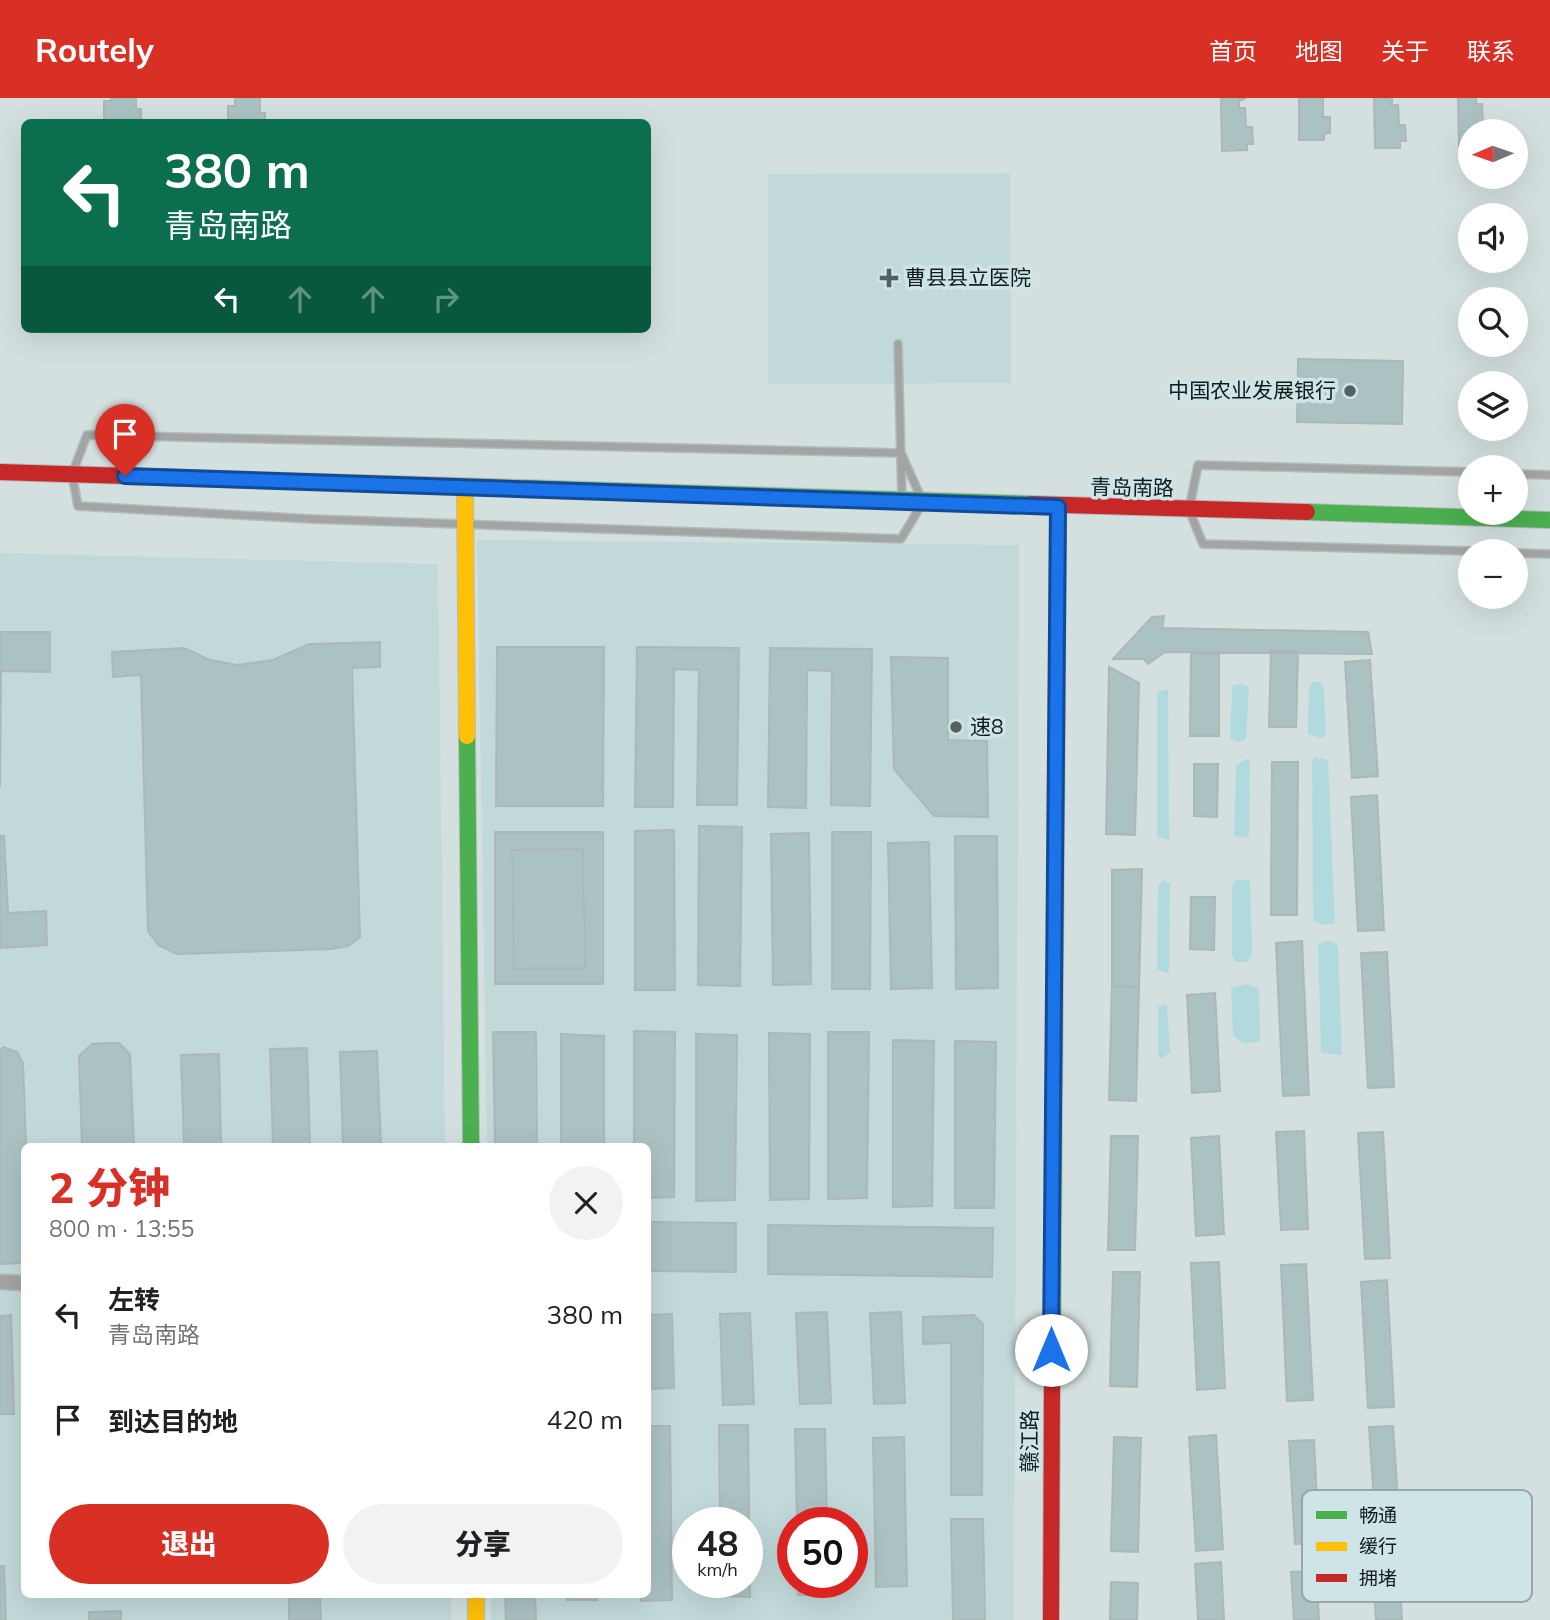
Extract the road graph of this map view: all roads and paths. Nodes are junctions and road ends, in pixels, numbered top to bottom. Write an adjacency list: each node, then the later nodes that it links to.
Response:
1 (898, 344): 2 (lane)
2 (901, 453): 5 (lane); 9 (lane); 10 (lane)
3 (0, 472): 5 (main road, 青岛南路)
4 (1458, 472): 12 (lane)
5 (72, 474): 8 (main road, 青岛南路); 14 (lane)
6 (1528, 474): 7 (lane)
7 (1550, 475)
8 (465, 487): 9 (main road, 青岛南路); 14 (main road)
9 (902, 502): 10 (main road, 青岛南路)
10 (923, 502): 11 (main road, 青岛南路); 14 (lane)
11 (1058, 507): 12 (main road, 青岛南路); 23 (main road, 赣江路)
12 (1189, 510): 13 (main road, 青岛南路); 15 (lane)
13 (1550, 520)
14 (464, 524): 18 (main road)
15 (1458, 551)
16 (1528, 553): 17 (lane)
17 (1550, 554)
18 (471, 1143)
19 (0, 1282): 20 (street)
20 (21, 1283)
21 (476, 1598): 22 (main road)
22 (476, 1620)
23 (1051, 1620)

